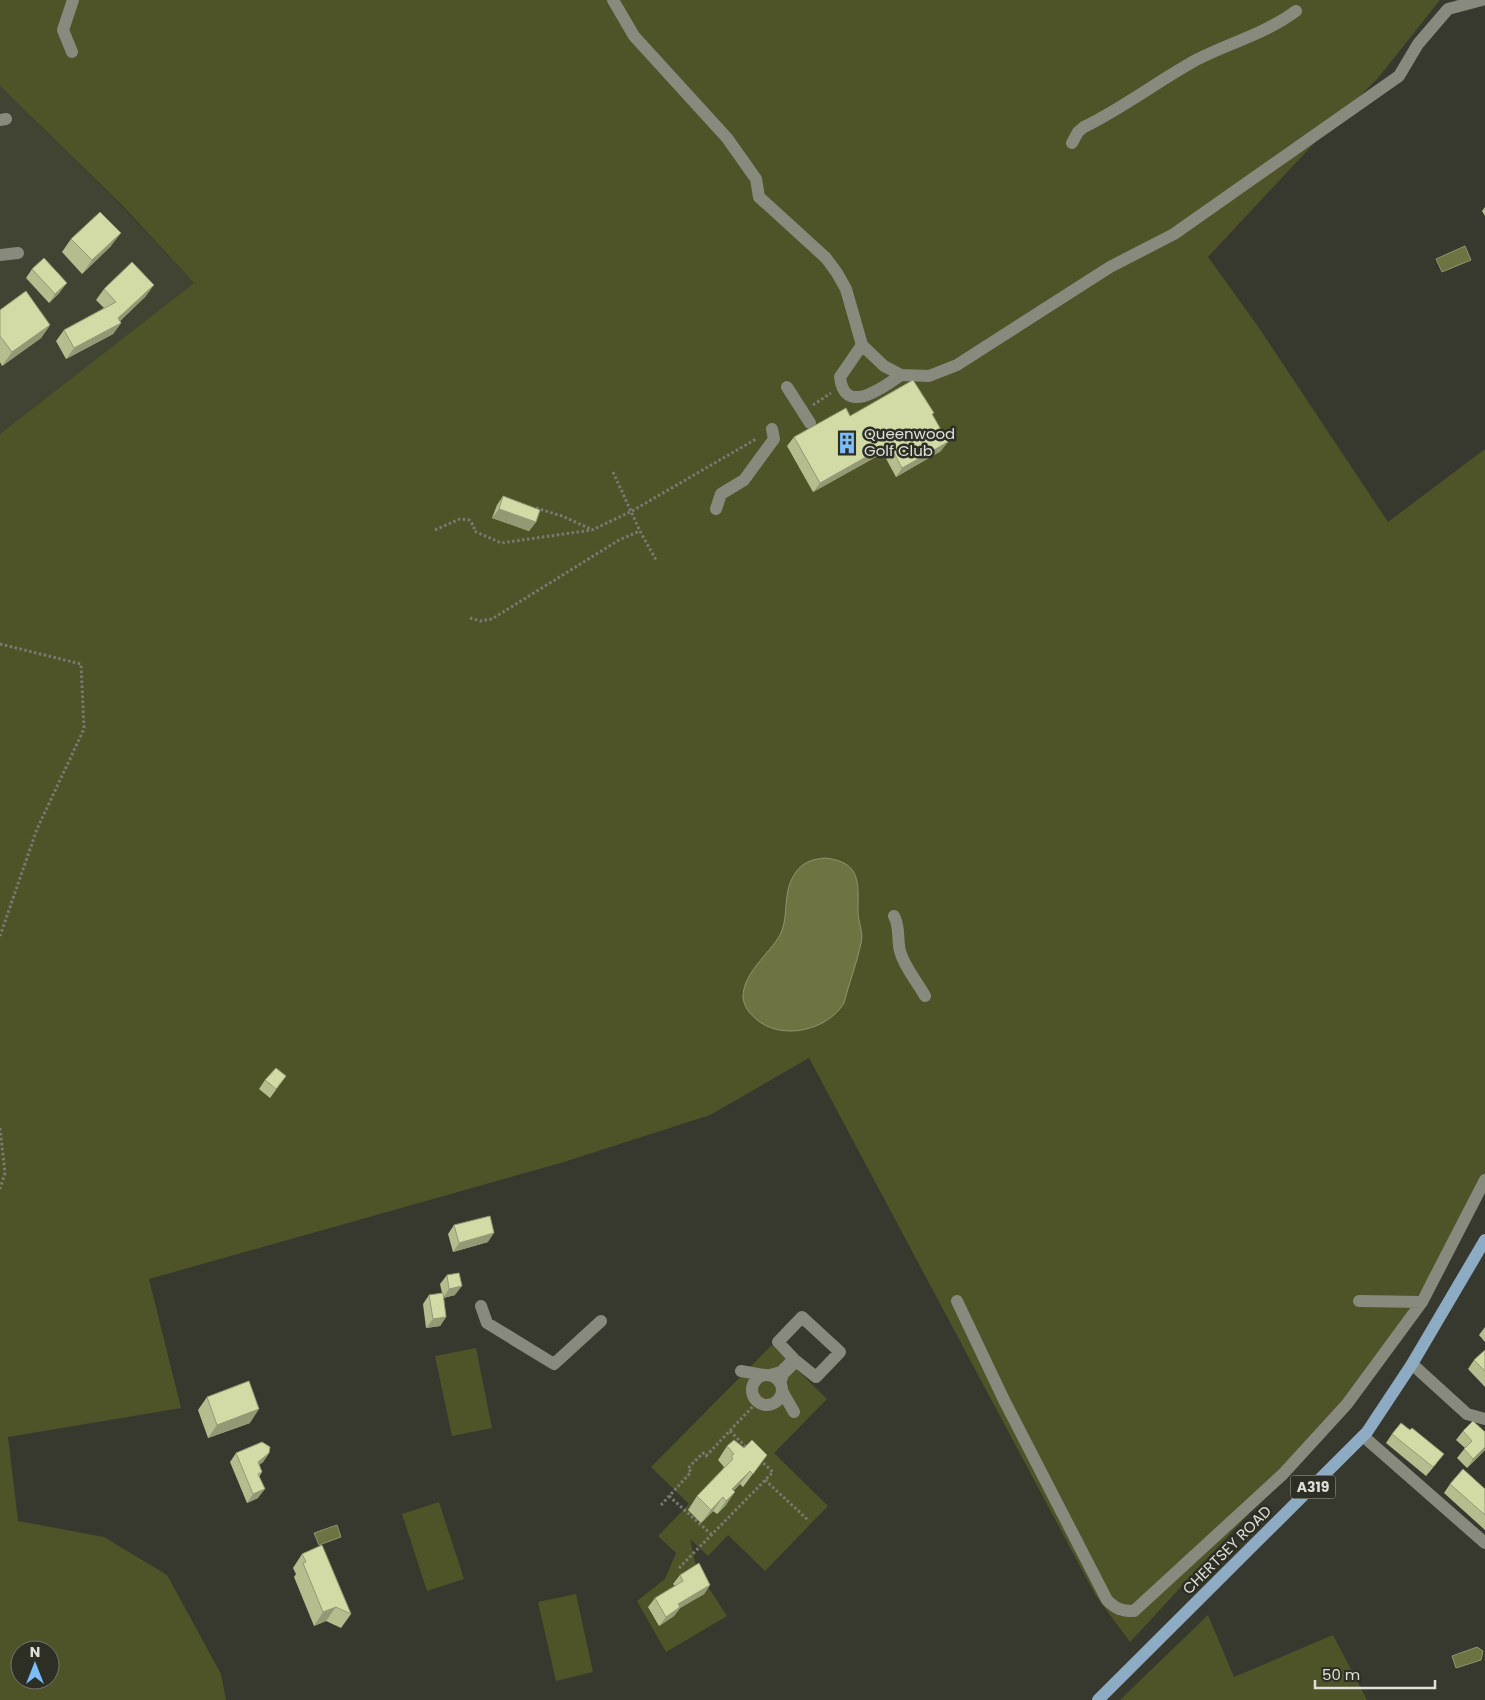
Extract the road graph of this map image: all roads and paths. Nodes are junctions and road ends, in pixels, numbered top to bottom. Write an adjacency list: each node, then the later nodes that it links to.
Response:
1 (73, 0): 5 (street)
2 (613, 0): 9 (street)
3 (1482, 0): 10 (street)
4 (1296, 11): 6 (street)
5 (72, 52)
6 (1072, 143)
7 (18, 253): 8 (street)
8 (0, 255)
9 (862, 345): 10 (street); 11 (street)
10 (901, 375): 11 (street)
11 (842, 386): 13 (path)
12 (787, 387): 13 (street)
13 (803, 411): 14 (street)
14 (810, 423)
15 (772, 429): 18 (street); 19 (path)
16 (613, 472): 19 (path)
17 (531, 507): 21 (path)
18 (716, 509)
19 (632, 510): 21 (path); 22 (path)
20 (435, 530): 21 (path)
21 (592, 530)
22 (640, 531): 23 (path); 24 (path)
23 (656, 560)
24 (470, 618)
25 (0, 644): 27 (path)
26 (894, 916): 28 (street)
27 (0, 936)
28 (925, 996)
29 (0, 1128): 31 (path)
30 (1485, 1180): 35 (street)
31 (0, 1189)
32 (1485, 1240): 38 (main road, CHERTSEY ROAD / A319)
33 (957, 1301): 35 (street)
34 (1359, 1301): 35 (street)
35 (1422, 1302)
36 (481, 1306): 37 (street)
37 (601, 1321)
38 (1412, 1364): 43 (street); 45 (main road, CHERTSEY ROAD / A319)
39 (741, 1371): 40 (street)
40 (774, 1381): 40 (street); 41 (street); 41 (street); 42 (street)
41 (757, 1402): 44 (path)
42 (794, 1412)
43 (1485, 1419)
44 (730, 1431): 46 (path); 49 (path)
45 (1363, 1436): 53 (street); 55 (main road, CHERTSEY ROAD / A319)
46 (751, 1452)
47 (758, 1458): 48 (path)
48 (765, 1480): 51 (path); 52 (path)
49 (669, 1496): 50 (path); 52 (path)
50 (661, 1505)
51 (809, 1521)
52 (711, 1534): 54 (path)
53 (1485, 1543)
54 (679, 1568)
55 (1098, 1700)

